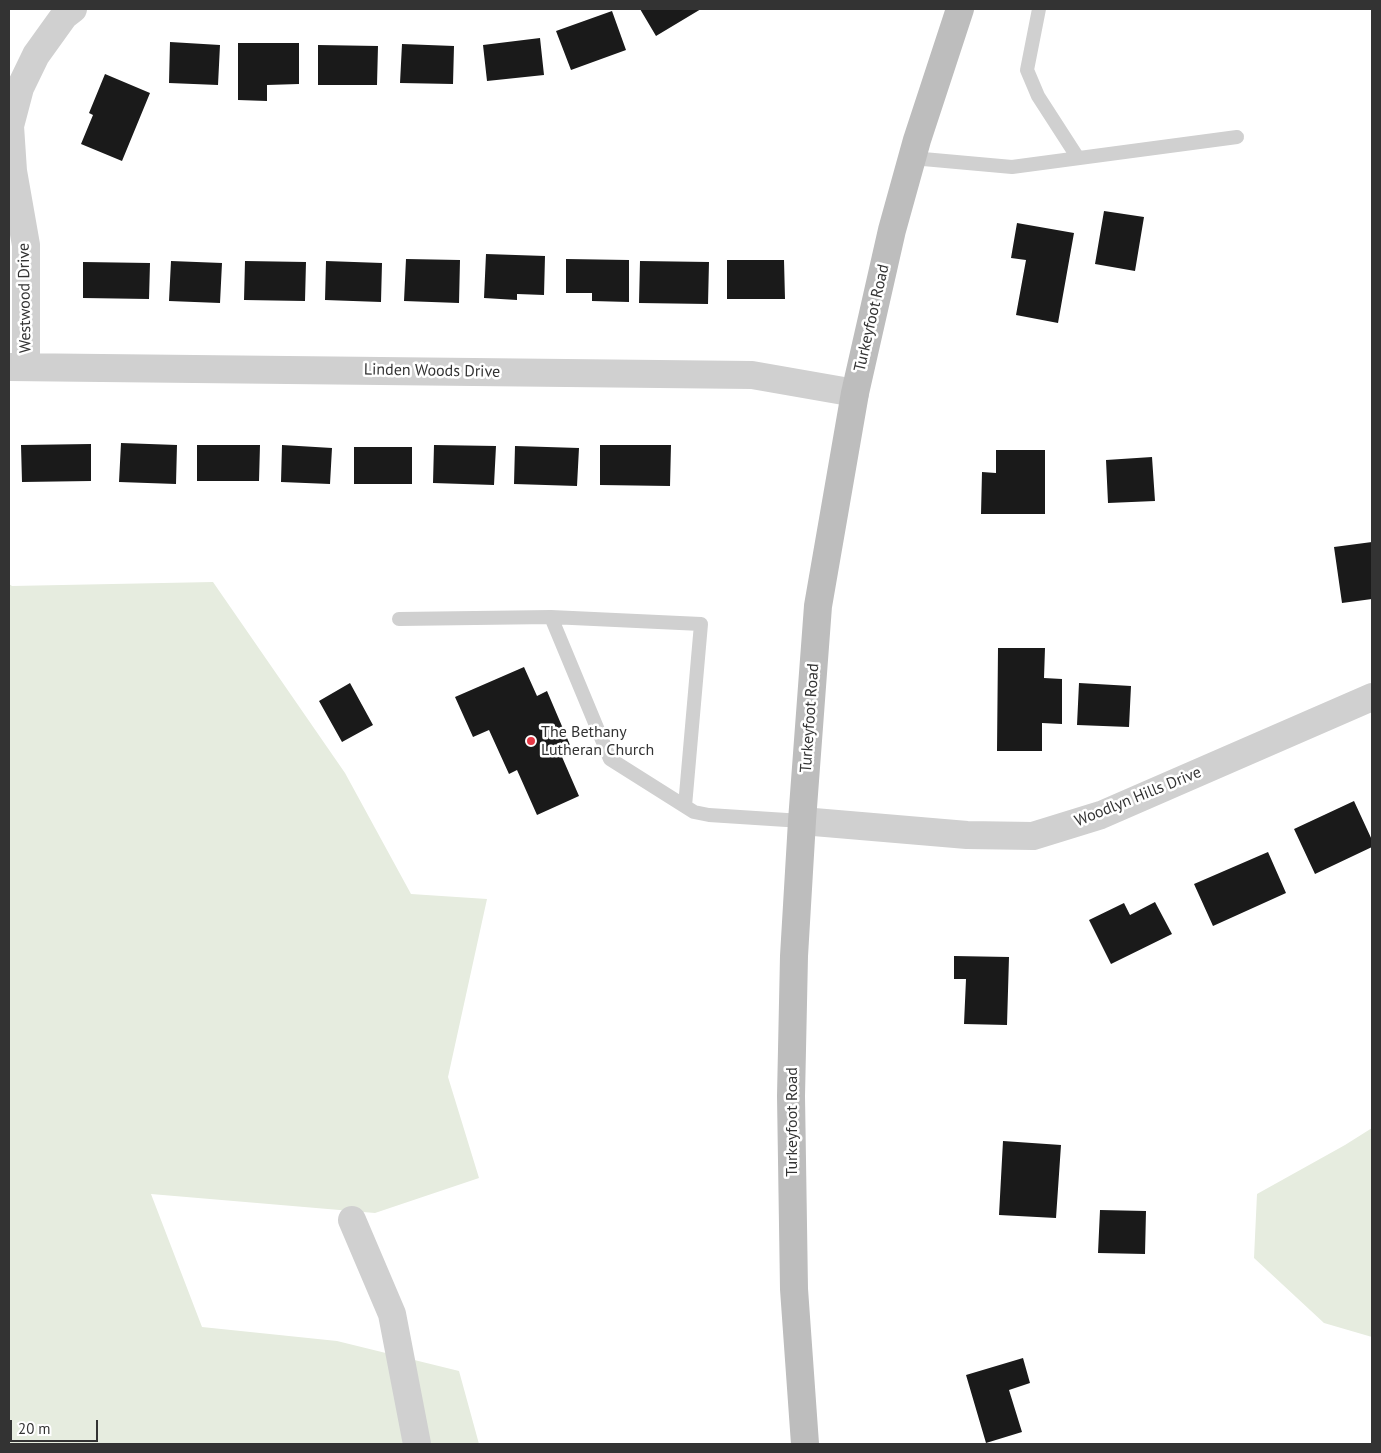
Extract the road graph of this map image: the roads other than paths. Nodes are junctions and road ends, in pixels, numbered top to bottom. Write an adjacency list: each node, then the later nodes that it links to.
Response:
1 (960, 9): 5 (main road, Turkeyfoot Road)
2 (1039, 9): 6 (lane)
3 (65, 11): 7 (street, Westwood Drive)
4 (1237, 137): 6 (lane)
5 (912, 158): 6 (lane); 8 (main road, Turkeyfoot Road)
6 (1078, 158)
7 (17, 367): 8 (street, Linden Woods Drive)
8 (854, 393): 13 (main road, Turkeyfoot Road)
9 (551, 617): 10 (lane); 12 (lane); 12 (lane)
10 (399, 618)
11 (1372, 696): 13 (street, Woodlyn Hills Drive)
12 (685, 806): 13 (lane)
13 (802, 821): 16 (main road, Turkeyfoot Road)
14 (352, 1220): 15 (street)
15 (418, 1444)
16 (804, 1444)

